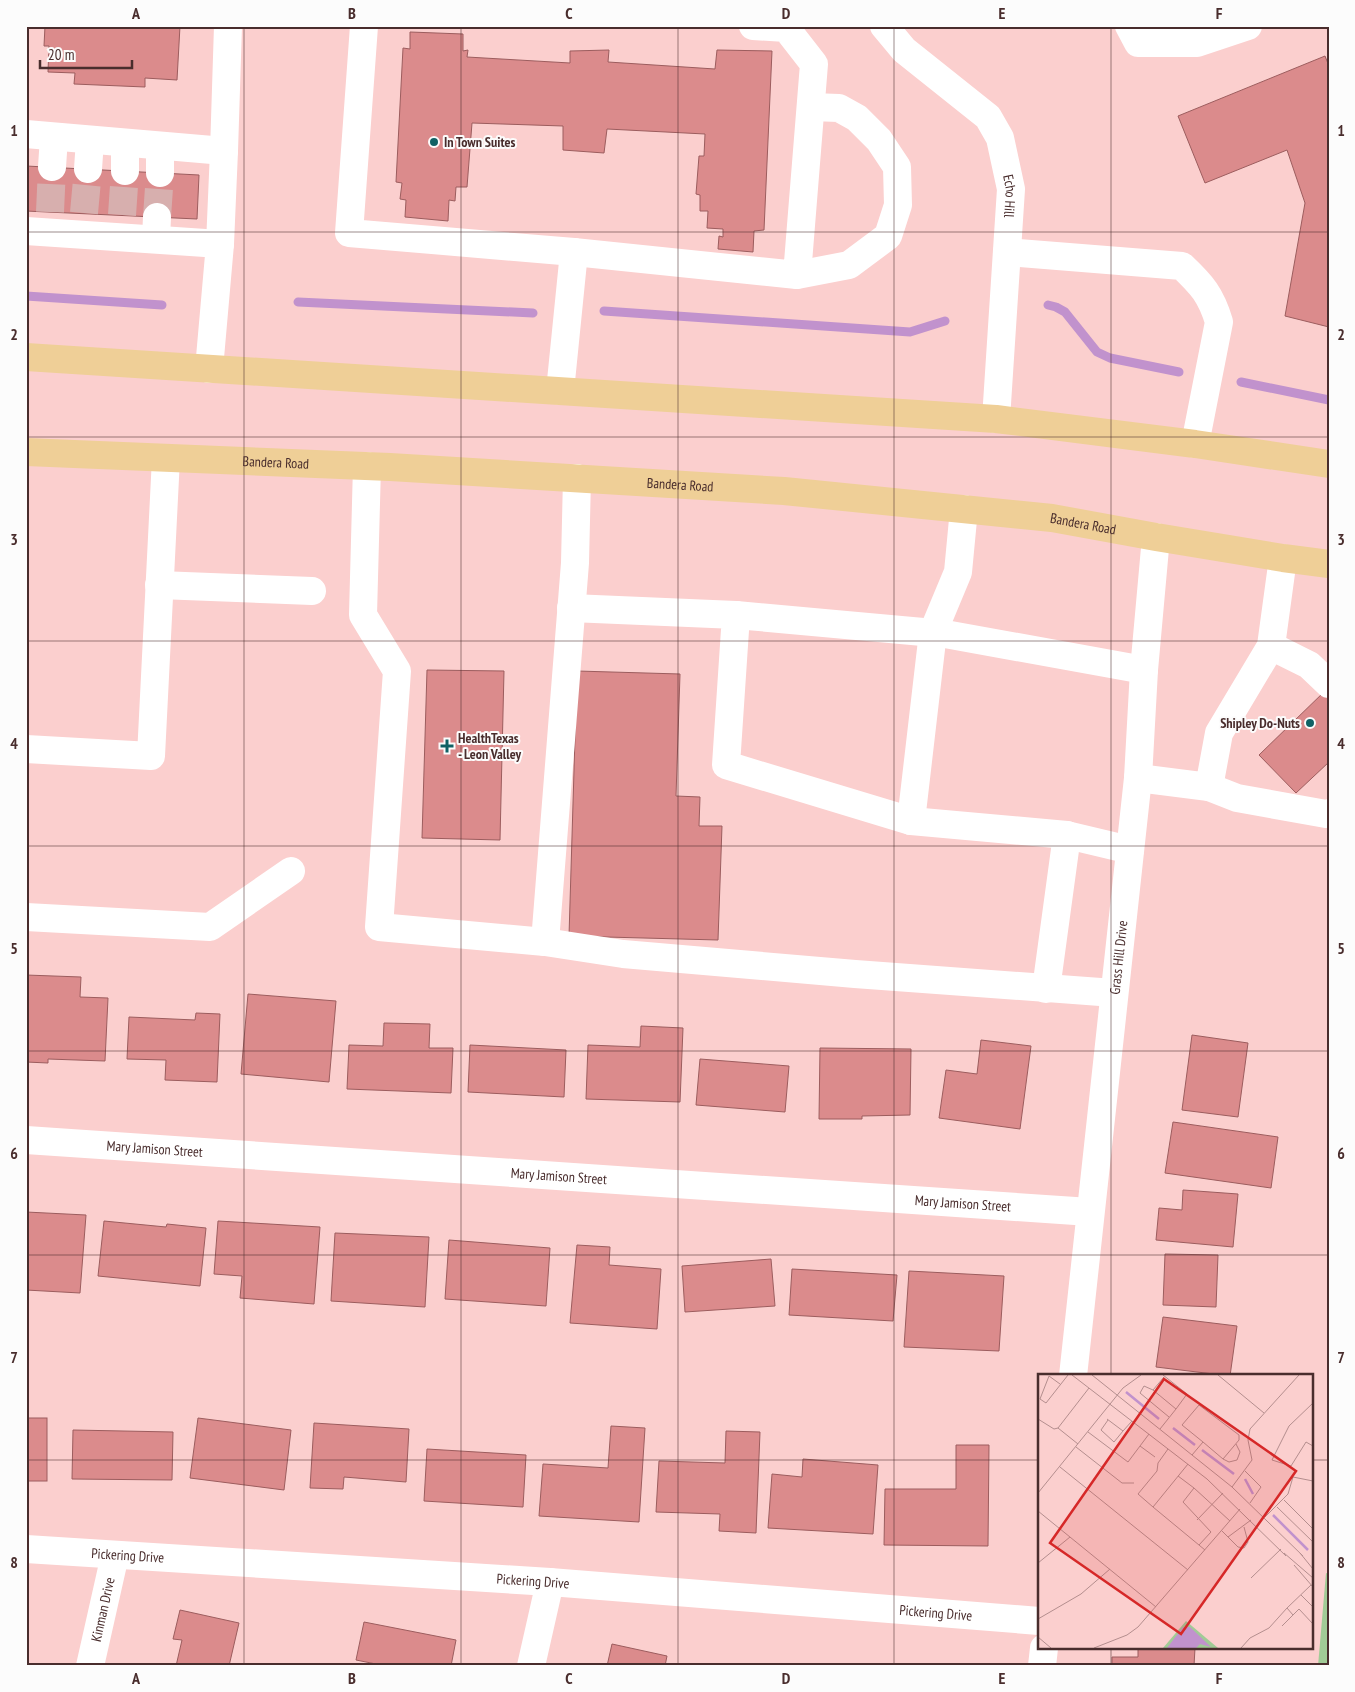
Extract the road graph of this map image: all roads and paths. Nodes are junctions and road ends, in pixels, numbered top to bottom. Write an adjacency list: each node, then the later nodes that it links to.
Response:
1 (228, 26): 12 (street)
2 (364, 26): 18 (street)
3 (753, 26): 7 (street)
4 (884, 26): 19 (street, Echo Hill)
5 (1129, 26): 6 (street)
6 (1248, 26)
7 (811, 107): 20 (street); 20 (street)
8 (26, 134): 9 (street)
9 (54, 137): 10 (street); 13 (street)
10 (90, 140): 11 (street); 14 (street)
11 (125, 144): 12 (street); 15 (street)
12 (224, 151): 17 (street)
13 (52, 167)
14 (88, 169)
15 (125, 171)
16 (41, 225): 17 (street)
17 (220, 244): 22 (street)
18 (574, 252): 20 (street); 23 (street)
19 (1007, 252): 24 (street, Echo Hill); 25 (street)
20 (797, 275)
21 (26, 357): 22 (main road)
22 (208, 368): 23 (main road)
23 (560, 391): 24 (main road)
24 (996, 419): 25 (main road)
25 (1195, 444): 28 (main road)
26 (26, 452): 27 (main road, Bandera Road)
27 (166, 458): 29 (main road, Bandera Road); 35 (street)
28 (1329, 464)
29 (367, 466): 30 (main road, Bandera Road); 52 (street)
30 (577, 478): 31 (main road, Bandera Road); 37 (street)
31 (964, 509): 32 (main road, Bandera Road); 39 (street)
32 (1156, 537): 33 (main road, Bandera Road); 41 (street, Grass Hill Drive)
33 (1283, 558): 34 (main road, Bandera Road); 40 (street)
34 (1329, 564)
35 (159, 585): 36 (street); 43 (street)
36 (312, 591)
37 (571, 608): 38 (street); 52 (street)
38 (736, 615): 39 (street); 47 (street)
39 (933, 632): 41 (street); 47 (street)
40 (1271, 646): 42 (street); 45 (street)
41 (1144, 670): 44 (street, Grass Hill Drive)
42 (1329, 684)
43 (26, 749)
44 (1138, 778): 45 (street); 49 (street, Grass Hill Drive)
45 (1209, 787): 46 (street)
46 (1329, 813)
47 (911, 822): 48 (street)
48 (1067, 835): 49 (street); 53 (street)
49 (1130, 850): 54 (street, Grass Hill Drive)
50 (291, 871): 51 (street)
51 (26, 917)
52 (545, 942): 53 (street)
53 (1046, 989): 54 (street)
54 (1114, 994): 56 (street, Grass Hill Drive)
55 (26, 1140): 56 (street, Mary Jamison Street)
56 (1090, 1212): 57 (street, Grass Hill Drive)
57 (1072, 1374)
58 (26, 1549): 59 (street, Pickering Drive)
59 (115, 1555): 60 (street, Pickering Drive); 63 (street, Kinman Drive)
60 (550, 1582): 61 (street, Pickering Drive); 64 (street)
61 (1038, 1621)
62 (1044, 1650): 65 (street)
63 (90, 1666)
64 (531, 1666)
65 (1042, 1666)

